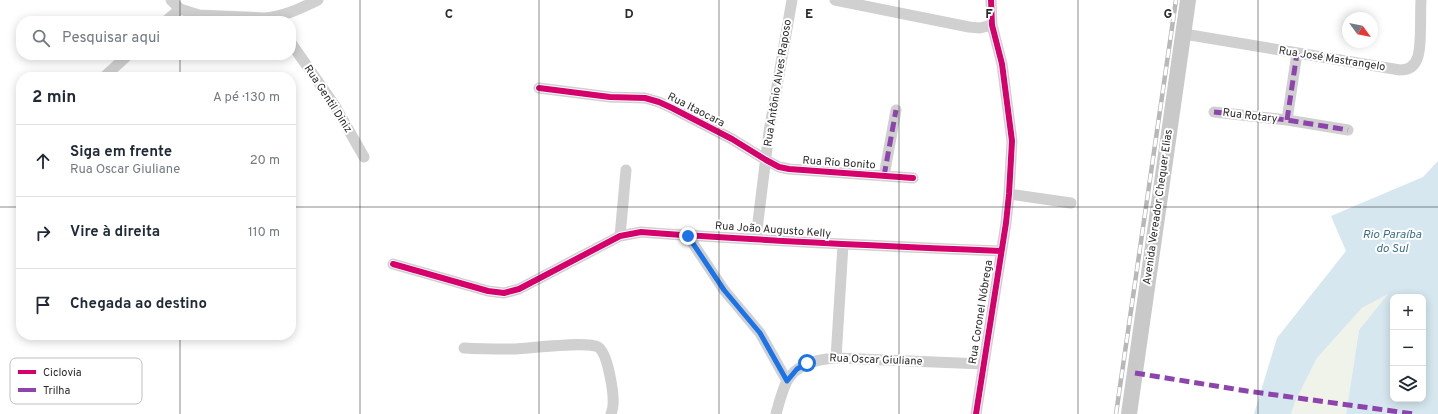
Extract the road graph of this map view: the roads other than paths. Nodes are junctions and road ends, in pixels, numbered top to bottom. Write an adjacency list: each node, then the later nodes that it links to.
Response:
1 (171, 0): 8 (street)
2 (318, 0): 11 (street)
3 (792, 0): 24 (street, Rua Antônio Alves Raposo)
4 (835, 0): 12 (street)
5 (991, 0): 12 (street, Rua Coronel Nóbrega)
6 (1188, 0): 13 (main road, Avenida Vereador Chequer Elias)
7 (1421, 0): 15 (street, Rua José Mastrangelo)
8 (180, 9): 9 (street); 10 (street)
9 (172, 16)
10 (217, 16)
11 (281, 16)
12 (992, 25): 28 (street, Rua Coronel Nóbrega)
13 (1184, 34): 15 (street, Rua José Mastrangelo); 43 (main road, Avenida Vereador Chequer Elias)
14 (296, 50): 23 (street, Rua Gentil Diniz)
15 (1297, 53): 21 (street, Rua Rotary)
16 (123, 60): 17 (street)
17 (109, 72)
18 (539, 88): 24 (street, Rua Itaocara)
19 (896, 110): 26 (street)
20 (1214, 112): 21 (street, Rua Rotary)
21 (1287, 120): 22 (street, Rua Rotary)
22 (1348, 130)
23 (364, 157)
24 (766, 160): 26 (street, Rua Rio Bonito); 32 (street, Rua Antônio Alves Raposo)
25 (626, 170): 30 (street)
26 (884, 176): 27 (street, Rua Rio Bonito)
27 (913, 178)
28 (1009, 194): 29 (street); 34 (street, Rua Coronel Nóbrega)
29 (1071, 203)
30 (620, 236): 31 (street, Rua João Augusto Kelly); 35 (street, Rua João Augusto Kelly)
31 (688, 236): 32 (street, Rua João Augusto Kelly); 39 (street)
32 (756, 238): 33 (street, Rua João Augusto Kelly)
33 (843, 245): 34 (street, Rua João Augusto Kelly); 37 (street)
34 (1001, 251): 38 (street, Rua Coronel Nóbrega)
35 (393, 264)
36 (464, 348): 40 (street)
37 (836, 358): 38 (street, Rua Oscar Giuliane); 39 (street, Rua Oscar Giuliane)
38 (983, 364): 42 (street, Rua Coronel Nóbrega)
39 (787, 381): 41 (street, Rua Oscar Giuliane)
40 (611, 414)
41 (776, 414)
42 (976, 414)
43 (1129, 414)

